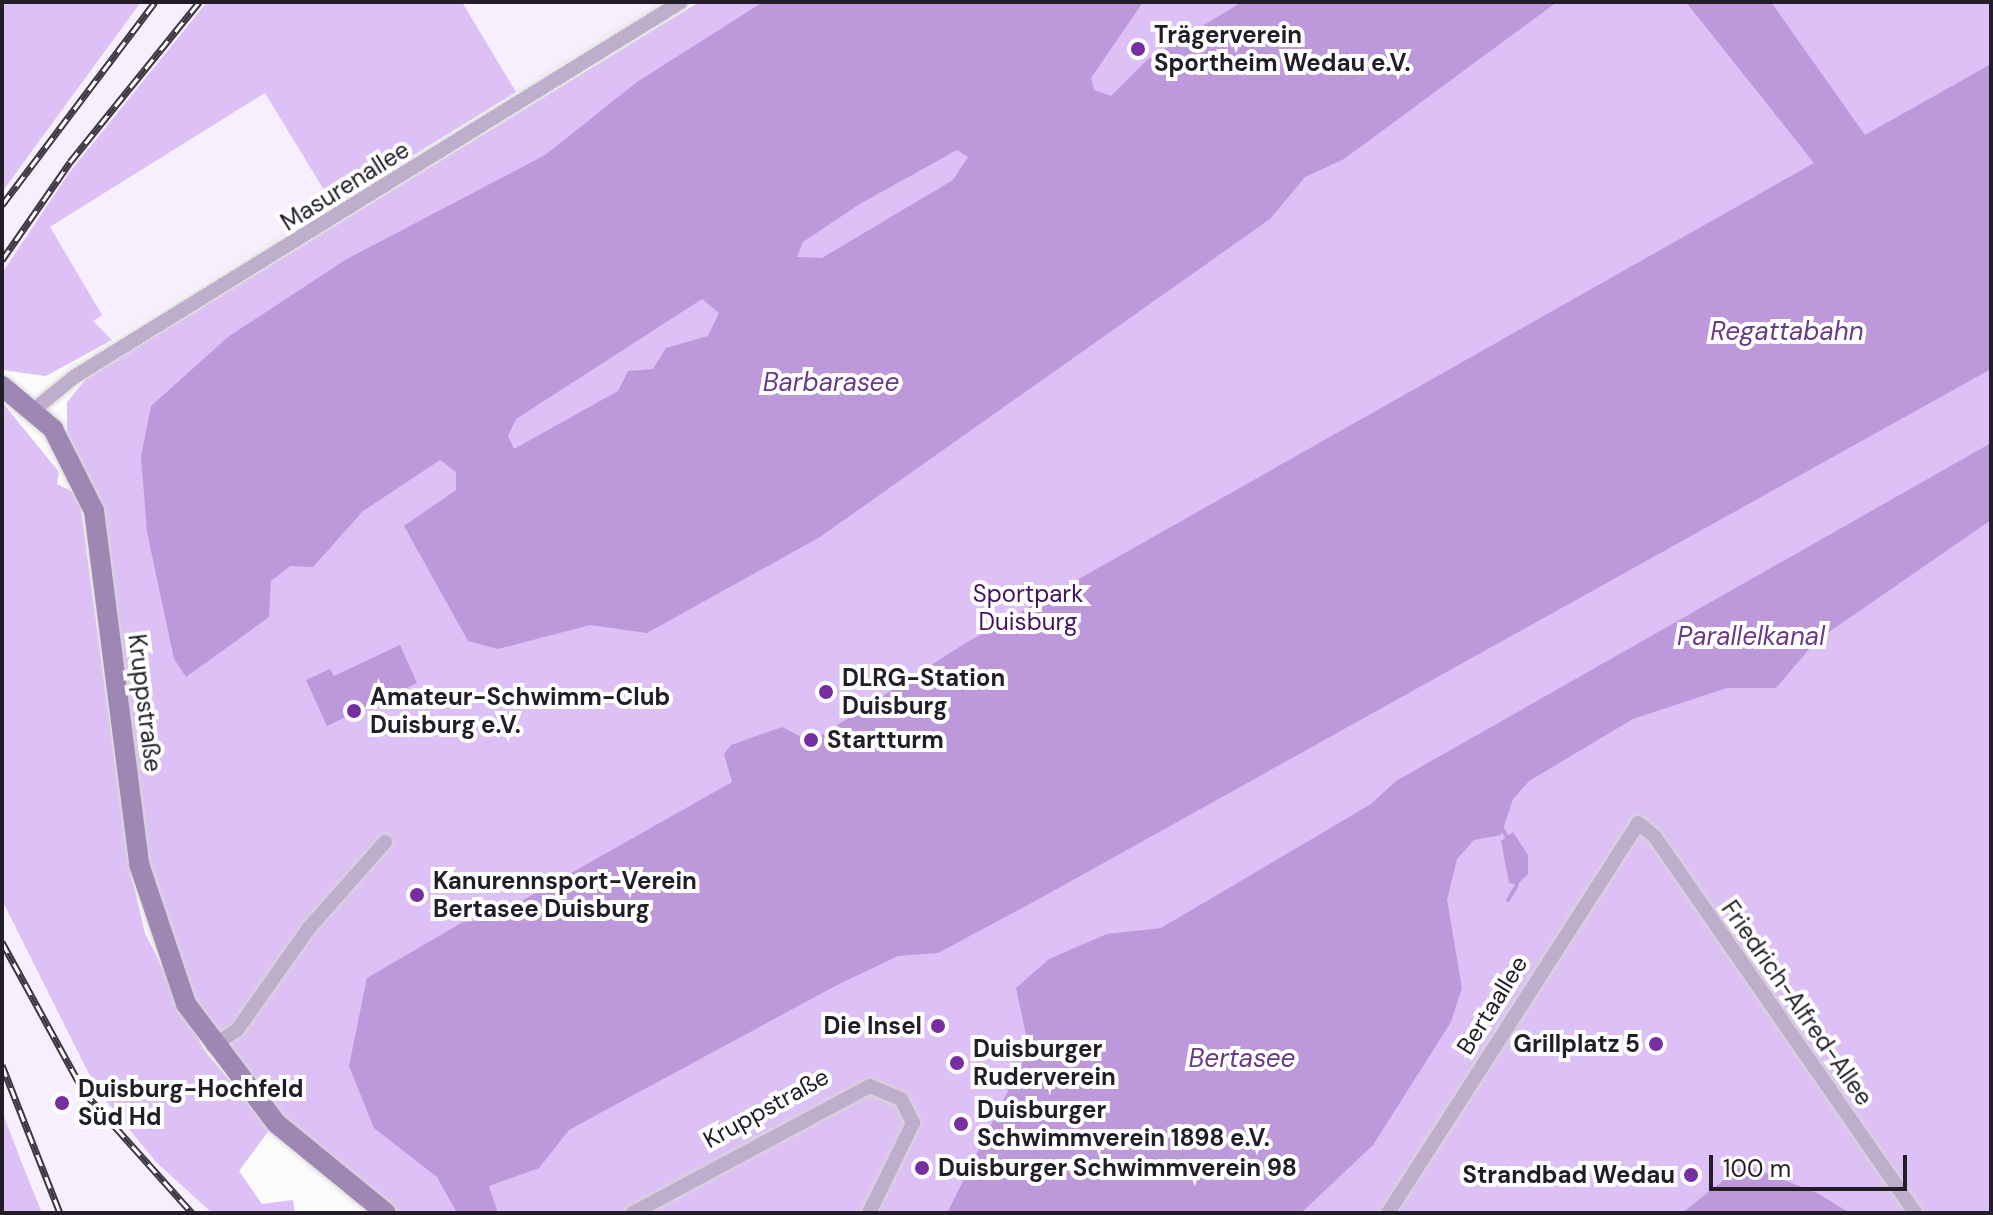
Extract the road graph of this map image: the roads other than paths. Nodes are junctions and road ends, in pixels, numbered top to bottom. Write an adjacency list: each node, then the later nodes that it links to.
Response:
1 (681, 2): 3 (street, Masurenallee)
2 (2, 386): 3 (street, Kruppstraße)
3 (35, 409): 6 (street, Kruppstraße)
4 (1638, 823): 10 (street, Bertaallee); 11 (street, Friedrich-Alfred-Allee)
5 (385, 842): 6 (street)
6 (213, 1046): 7 (street, Kruppstraße)
7 (386, 1213)
8 (633, 1213): 9 (street, Kruppstraße)
9 (869, 1213)
10 (1388, 1213)
11 (1915, 1213)

